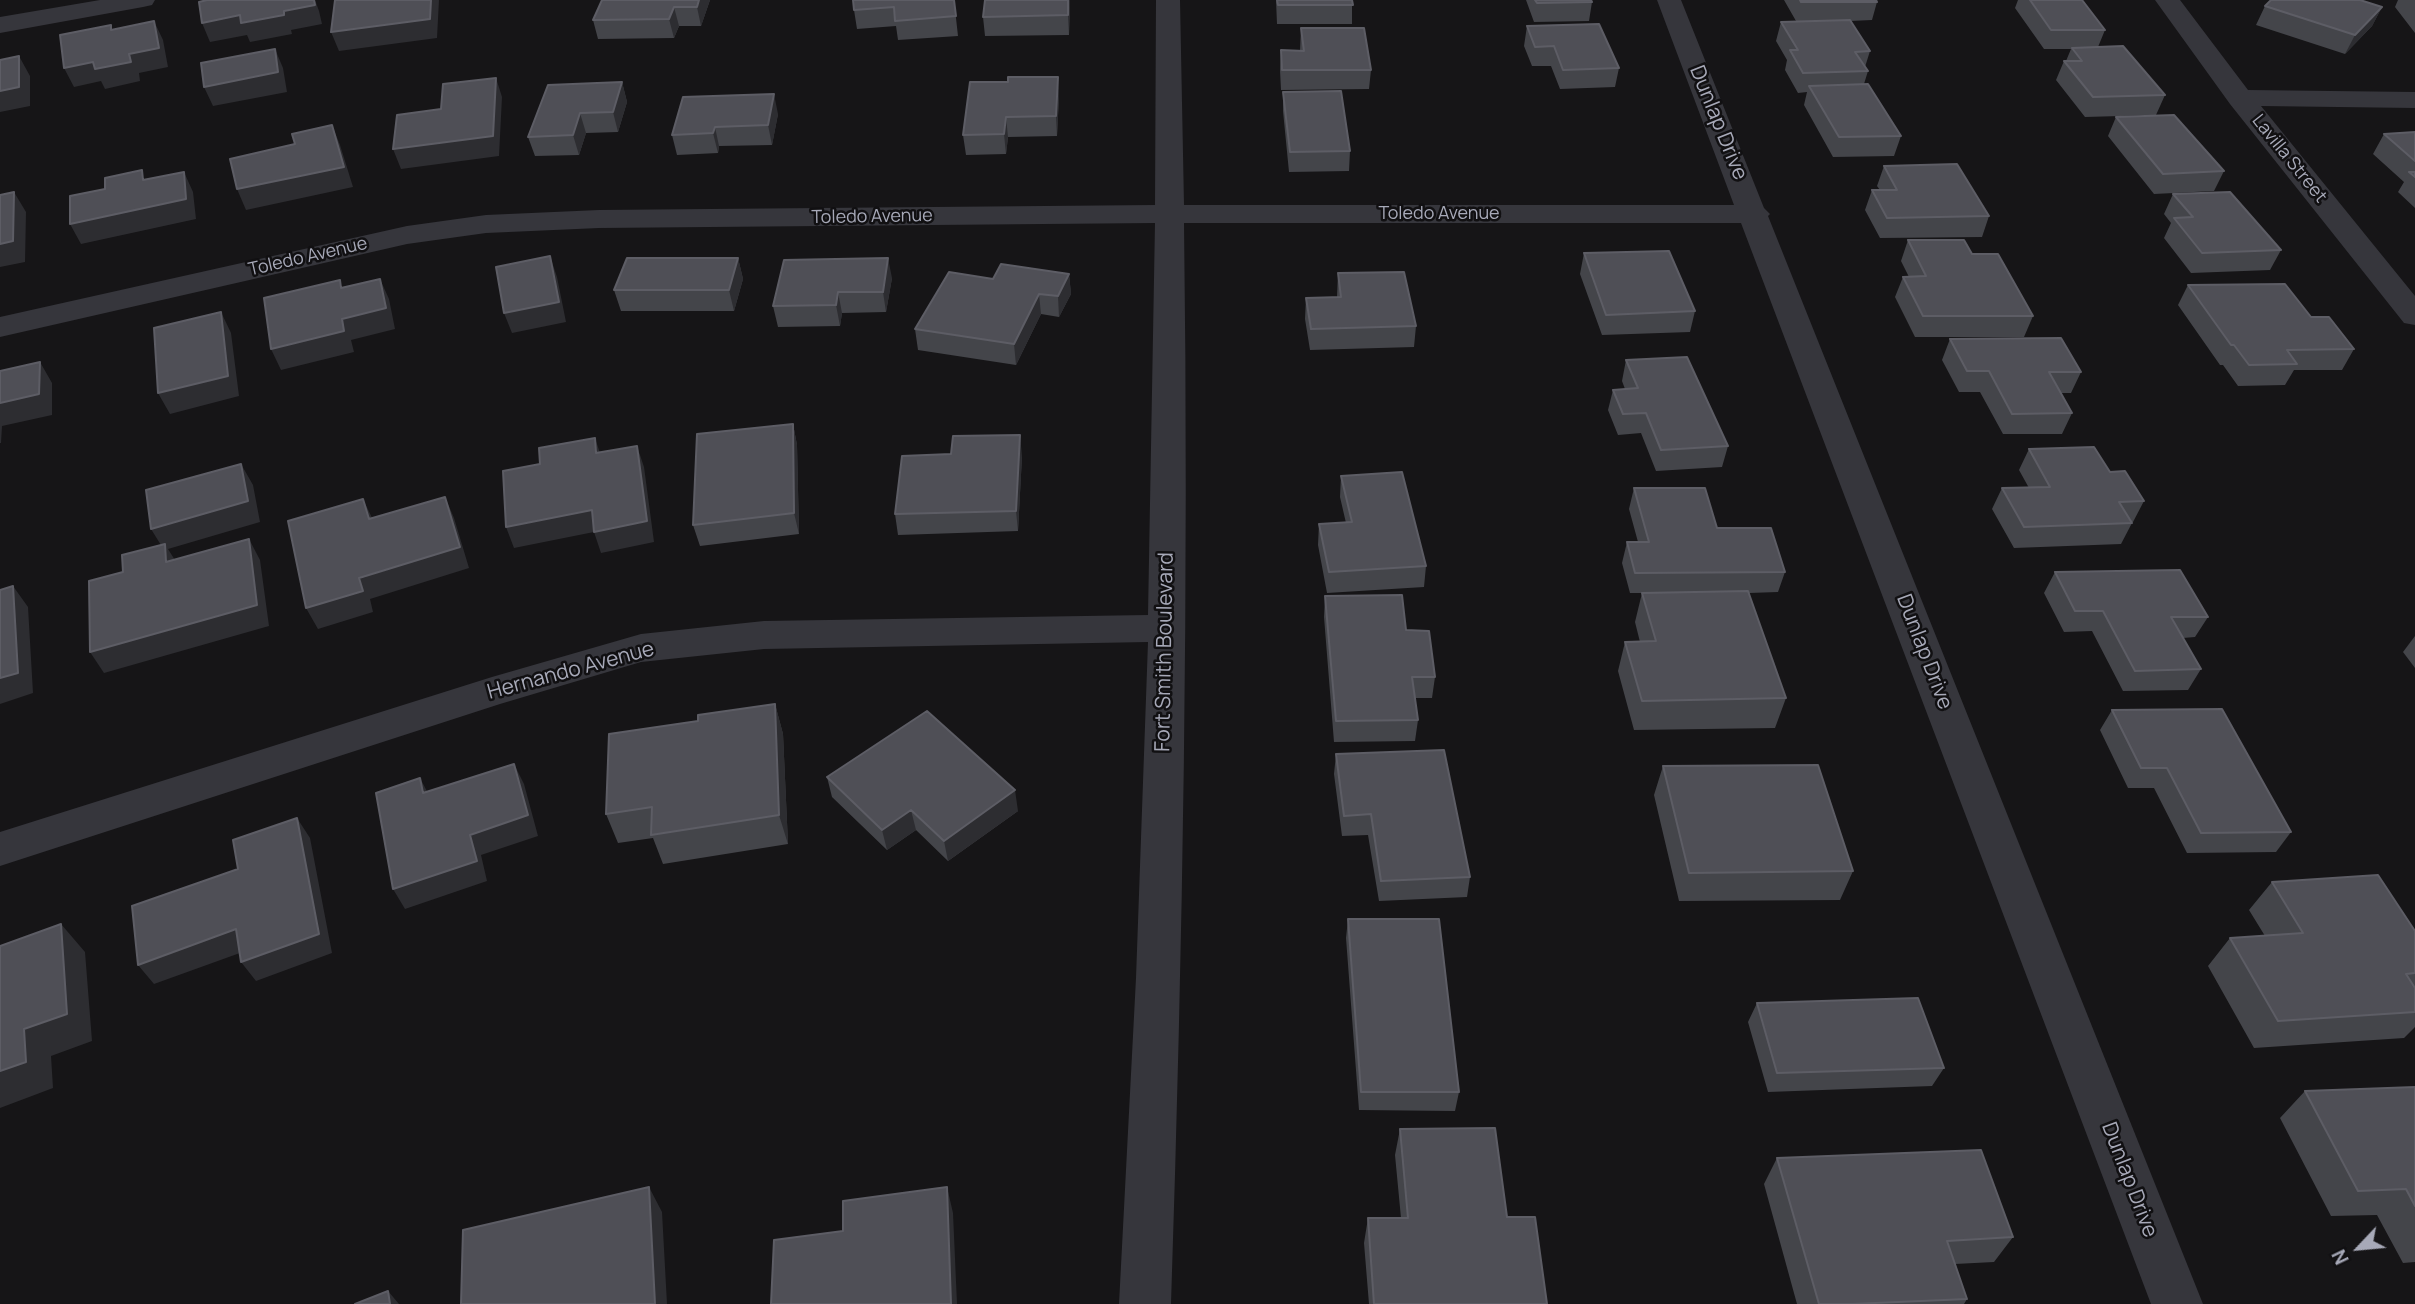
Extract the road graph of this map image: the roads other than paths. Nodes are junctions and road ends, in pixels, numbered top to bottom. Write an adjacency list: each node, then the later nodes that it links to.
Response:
1 (143, 0): 5 (street)
2 (1168, 0): 8 (street, Fort Smith Boulevard)
3 (1669, 0): 9 (street, Dunlap Drive)
4 (2167, 0): 6 (street, Lavilla Street)
5 (0, 25)
6 (2240, 98): 7 (street); 10 (street, Lavilla Street)
7 (2415, 100)
8 (1171, 214): 9 (street, Toledo Avenue); 11 (street, Toledo Avenue); 12 (street, Fort Smith Boulevard)
9 (1755, 214): 15 (street, Dunlap Drive)
10 (2415, 316)
11 (0, 327)
12 (1166, 628): 13 (street, Hernando Avenue); 14 (street, Fort Smith Boulevard)
13 (0, 849)
14 (1145, 1304)
15 (2177, 1304)

